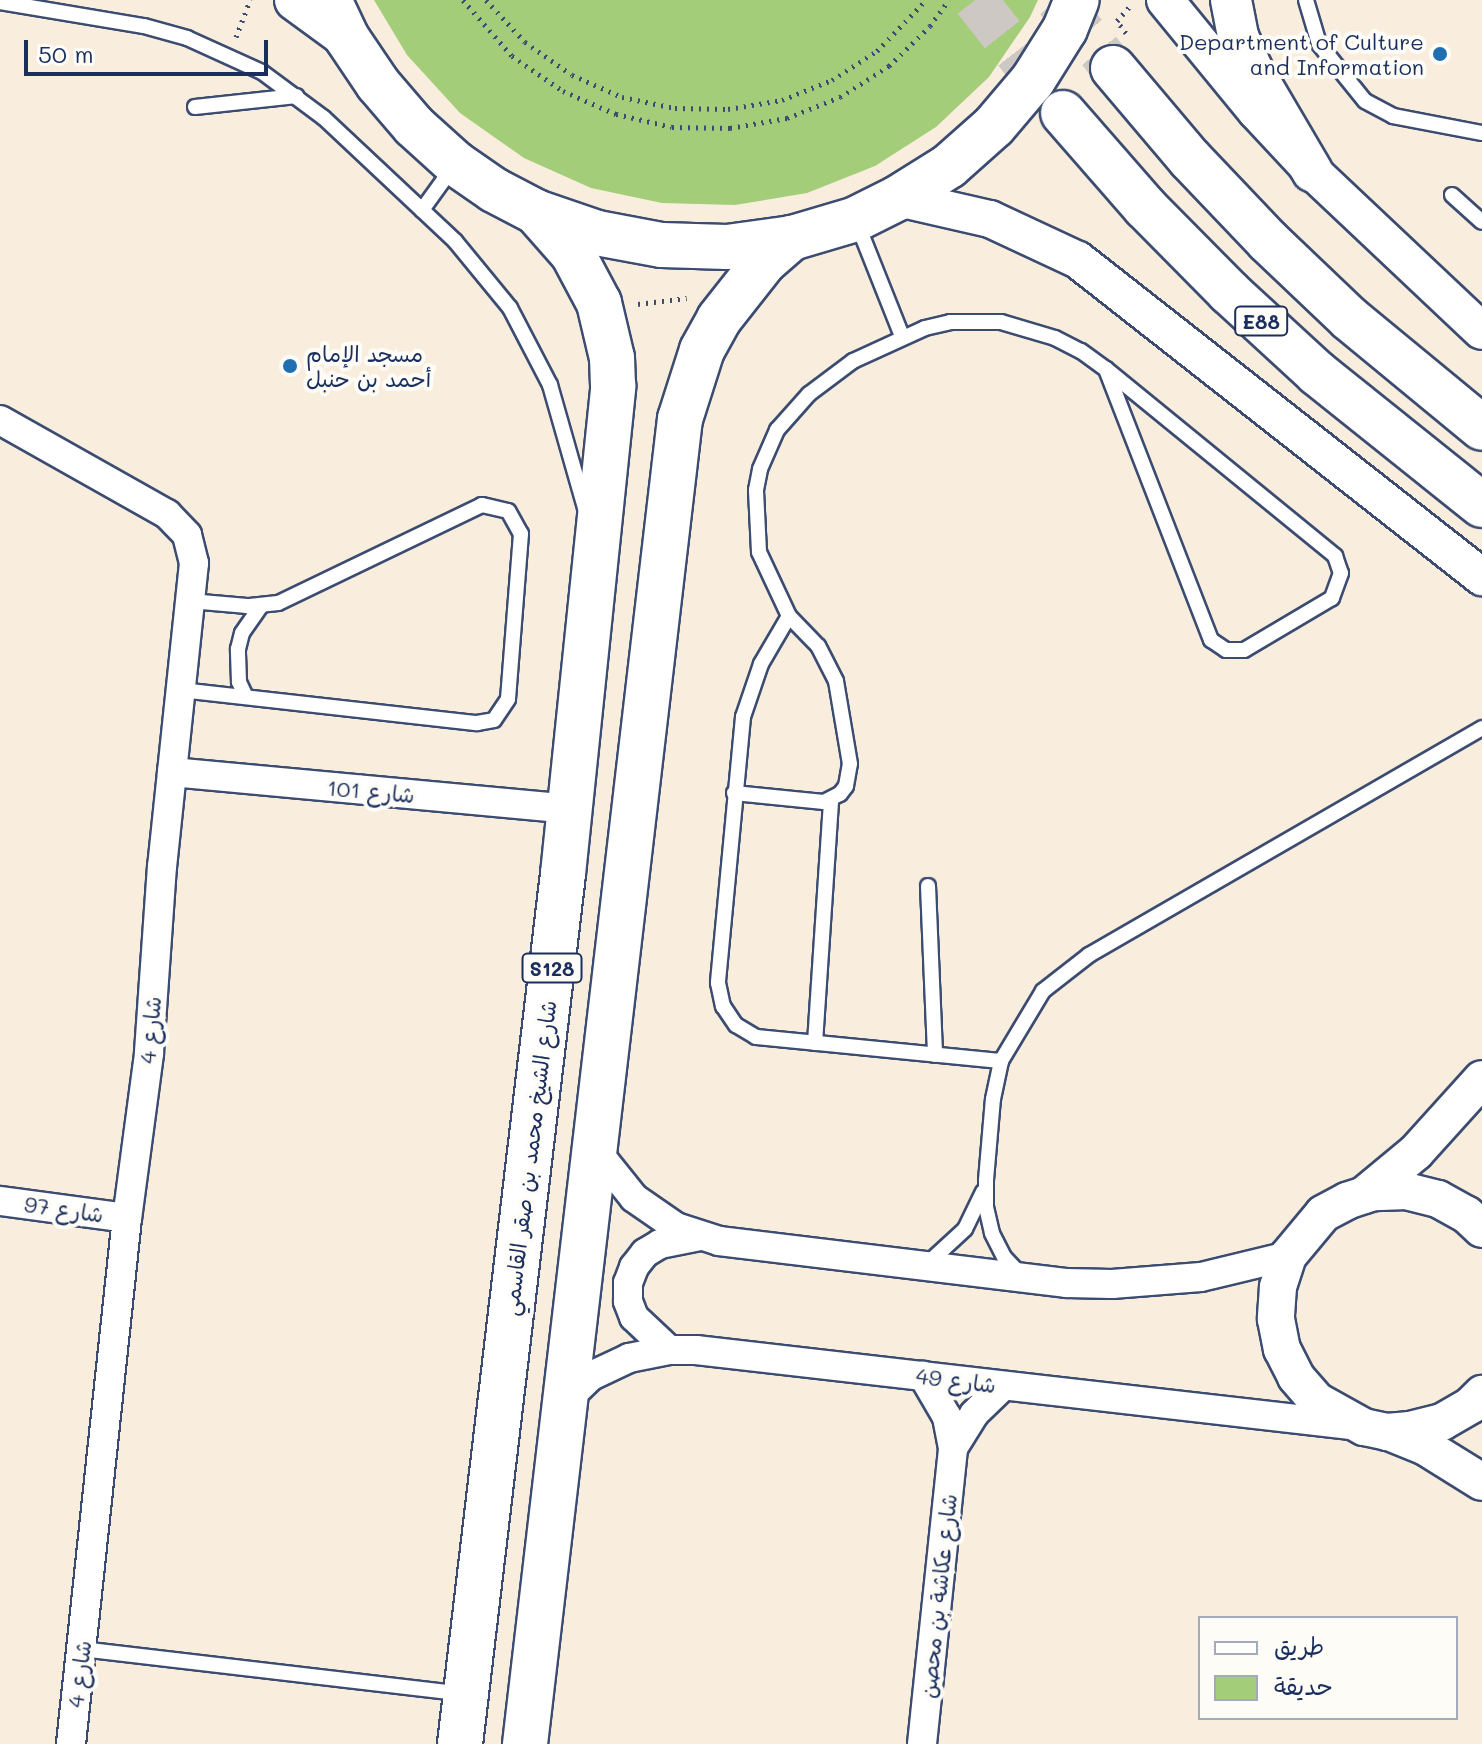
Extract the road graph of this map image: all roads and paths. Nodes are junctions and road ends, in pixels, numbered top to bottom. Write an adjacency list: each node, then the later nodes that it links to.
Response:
1 (295, 0): 11 (main road)
2 (463, 0): 5 (path)
3 (486, 0): 4 (path)
4 (926, 0)
5 (949, 0)
6 (1077, 0): 20 (main road)
7 (1165, 0): 18 (street)
8 (1231, 0): 18 (main road)
9 (1306, 0): 16 (lane)
10 (0, 2): 13 (lane)
11 (338, 19): 17 (main road)
12 (1113, 68): 32 (main road, E88)
13 (296, 96): 14 (lane); 21 (lane)
14 (195, 107)
15 (1063, 113): 33 (main road, E88)
16 (1482, 133)
17 (455, 163): 21 (lane); 22 (main road)
18 (1312, 171): 28 (street)
19 (1452, 195): 24 (lane)
20 (898, 198): 23 (main road); 35 (street)
21 (422, 210): 34 (lane)
22 (536, 212): 25 (main road); 26 (main road, شارع الشيخ محمد بن صقر القاسمي / S128)
23 (856, 219): 25 (main road); 29 (lane)
24 (1482, 222)
25 (792, 238): 27 (main road, S128)
26 (601, 312): 27 (path); 34 (main road, شارع الشيخ محمد بن صقر القاسمي / S128)
27 (719, 319): 51 (main road, S128)
28 (1482, 331)
29 (902, 336): 30 (lane); 38 (lane)
30 (1106, 369): 30 (lane)
31 (0, 420): 36 (street, شارع 4)
32 (1482, 428)
33 (1482, 505)
34 (596, 554): 45 (main road, شارع الشيخ محمد بن صقر القاسمي / S128)
35 (1482, 577)
36 (190, 601): 37 (lane); 39 (street, شارع 4)
37 (261, 606): 40 (lane); 40 (lane)
38 (789, 616): 43 (lane); 44 (lane)
39 (181, 690): 40 (lane); 42 (street, شارع 4)
40 (246, 697)
41 (1482, 728): 49 (lane)
42 (172, 772): 45 (street, شارع 101); 55 (street, شارع 4)
43 (734, 793): 44 (lane); 47 (lane)
44 (831, 800): 47 (lane)
45 (570, 809): 68 (main road, شارع الشيخ محمد بن صقر القاسمي / S128)
46 (928, 886): 48 (lane)
47 (815, 1043): 48 (lane)
48 (935, 1055): 49 (lane)
49 (1001, 1061): 52 (lane)
50 (1482, 1079): 53 (street)
51 (595, 1136): 57 (street); 65 (main road, S128)
52 (986, 1180): 59 (lane); 60 (lane)
53 (1364, 1195): 56 (street); 58 (street)
54 (0, 1201): 55 (street, شارع 97)
55 (127, 1218): 71 (street, شارع 4)
56 (1482, 1229)
57 (700, 1236): 59 (street); 61 (street)
58 (1288, 1256): 60 (street); 66 (street)
59 (925, 1265): 60 (street)
60 (1022, 1277)
61 (669, 1350): 62 (street, شارع 49); 65 (street, شارع 49)
62 (923, 1376): 63 (street, شارع 49); 67 (street, شارع عكاشة بن محصن)
63 (1003, 1386): 66 (street, شارع 49); 67 (street, شارع عكاشة بن محصن)
64 (1482, 1394): 66 (street)
65 (563, 1403): 70 (main road, S128)
66 (1376, 1429): 69 (street)
67 (953, 1448): 76 (street, شارع عكاشة بن محصن)
68 (491, 1478): 70 (main road); 72 (main road, شارع الشيخ محمد بن صقر القاسمي / S128)
69 (1482, 1482)
70 (548, 1520): 75 (main road, S128)
71 (82, 1649): 72 (lane); 73 (street, شارع 4)
72 (465, 1694): 74 (main road, شارع الشيخ محمد بن صقر القاسمي / S128)
73 (71, 1744)
74 (460, 1744)
75 (525, 1744)
76 (922, 1744)

